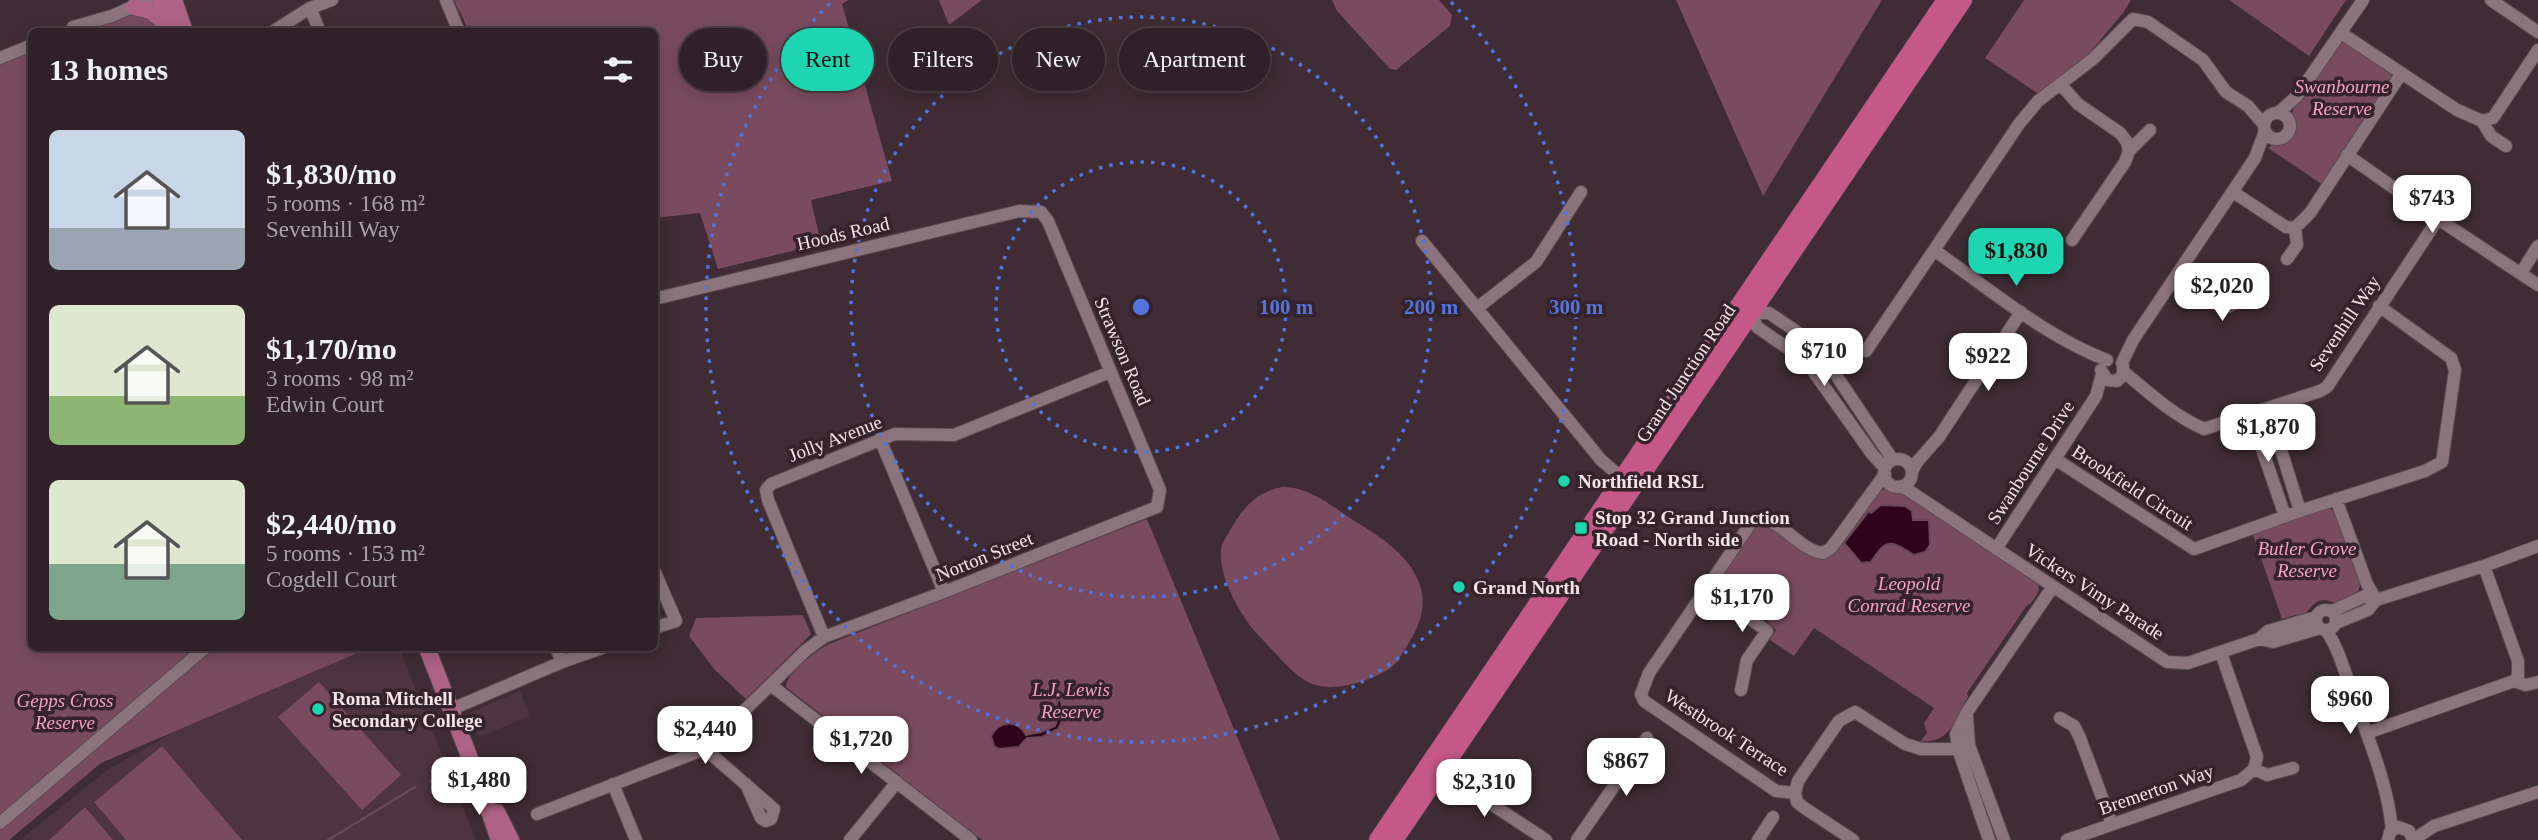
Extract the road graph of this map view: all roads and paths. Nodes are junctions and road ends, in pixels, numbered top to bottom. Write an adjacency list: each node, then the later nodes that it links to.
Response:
1 (160, 0): 13 (main road)
2 (174, 0): 14 (main road)
3 (332, 0): 10 (street)
4 (446, 0): 17 (street)
5 (1946, 0): 50 (highway, Grand Junction Road)
6 (1963, 0): 50 (highway, Grand Junction Road)
7 (2363, 0): 19 (street)
8 (2491, 0): 18 (street)
9 (132, 2): 11 (street); 12 (main road)
10 (310, 8): 15 (street); 16 (street)
11 (70, 28)
12 (174, 28)
13 (176, 28)
14 (177, 28)
15 (278, 28)
16 (318, 28)
17 (457, 28)
18 (2538, 32)
19 (2340, 33): 23 (street); 26 (street)
20 (28, 47): 22 (street)
21 (2538, 50): 27 (street)
22 (0, 58)
23 (2401, 74): 27 (street); 32 (street)
24 (2061, 85): 25 (street); 31 (street); 41 (street)
25 (2248, 106): 26 (street); 29 (street)
26 (2279, 115): 29 (street); 29 (street)
27 (2482, 121): 30 (street)
28 (2150, 130): 31 (street)
29 (2268, 131): 34 (street, Swanbourne Drive)
30 (2506, 146)
31 (2129, 151): 38 (street)
32 (2347, 155): 36 (street); 37 (street)
33 (1581, 192): 49 (street)
34 (2233, 192): 37 (street); 44 (street, Swanbourne Drive)
35 (1041, 212): 47 (street, Hoods Road); 54 (street, Strawson Road)
36 (2438, 219): 43 (street); 48 (street, Sevenhill Way)
37 (2295, 228): 42 (street)
38 (2072, 240)
39 (1422, 241): 49 (street)
40 (2538, 246): 43 (street)
41 (1934, 250): 51 (street, Sevenhill Way); 52 (street)
42 (2287, 259)
43 (2521, 273): 46 (street)
44 (2176, 277): 45 (street); 53 (street, Swanbourne Drive)
45 (2261, 284)
46 (2538, 285)
47 (658, 298)
48 (2379, 306): 55 (street, Sevenhill Way); 64 (street, Brookfield Circuit)
49 (1477, 308): 62 (street)
50 (1745, 309): 60 (street); 60 (street); 62 (highway, Grand Junction Road)
51 (2021, 312): 53 (street, Sevenhill Way); 58 (street)
52 (1866, 351)
53 (2113, 370): 56 (street, Sevenhill Way); 59 (street, Swanbourne Drive)
54 (1111, 372): 57 (street, Jolly Avenue); 65 (street, Strawson Road)
55 (2268, 408): 56 (street, Sevenhill Way); 66 (street)
56 (2250, 414): 67 (street)
57 (880, 439): 74 (street); 78 (street, Jolly Avenue)
58 (1926, 450): 60 (street); 61 (street)
59 (2055, 459): 67 (street, Brookfield Circuit); 69 (street, Swanbourne Drive)
60 (1891, 465): 61 (street); 61 (street); 63 (street)
61 (1904, 481): 63 (street); 69 (street, Vickers Vimy Parade)
62 (1628, 483): 96 (highway, Grand Junction Road)
63 (1870, 497): 72 (street)
64 (2336, 499): 66 (street, Brookfield Circuit); 75 (street)
65 (1157, 507): 74 (street, Norton Street)
66 (2300, 511): 67 (street, Brookfield Circuit)
67 (2285, 516)
68 (2538, 546): 70 (street, Vickers Vimy Parade)
69 (1996, 549): 73 (street, Vickers Vimy Parade)
70 (2484, 566): 75 (street, Vickers Vimy Parade); 85 (street)
71 (658, 579): 77 (street)
72 (1706, 587): 88 (street); 104 (street, Westbrook Terrace)
73 (2052, 588): 83 (street, Vickers Vimy Parade); 90 (street)
74 (944, 593): 78 (street, Norton Street)
75 (2376, 600): 76 (street, Vickers Vimy Parade)
76 (2327, 623): 83 (street, Vickers Vimy Parade); 92 (street)
77 (658, 627)
78 (824, 637): 87 (street, Norton Street)
79 (201, 651): 107 (street)
80 (429, 651): 89 (main road)
81 (556, 651): 84 (street)
82 (593, 651): 84 (street)
83 (2221, 653): 98 (street)
84 (562, 662): 89 (street)
85 (2514, 681): 86 (street); 92 (street)
86 (2538, 682)
87 (772, 686): 94 (street, Norton Street); 100 (street)
88 (1741, 690)
89 (452, 709): 99 (main road)
90 (1967, 712): 95 (street); 122 (street)
91 (2060, 718): 108 (street)
92 (2367, 733): 109 (street)
93 (1647, 738): 118 (street)
94 (705, 748): 101 (street); 102 (street)
95 (1958, 749): 104 (street); 121 (street)
96 (1435, 767): 115 (highway, Grand Junction Road); 116 (highway, Grand Junction Road); 117 (street)
97 (2293, 768): 98 (street)
98 (2254, 769): 108 (street, Bremerton Way)
99 (478, 779): 110 (main road); 111 (main road)
100 (897, 782): 113 (street); 114 (street)
101 (613, 784): 105 (street); 112 (street)
102 (746, 784)
103 (2538, 792): 109 (street)
104 (1795, 793): 120 (street, Westbrook Terrace)
105 (537, 814)
106 (1773, 817): 119 (street)
107 (0, 823)
108 (2112, 824): 123 (street, Bremerton Way)
109 (2398, 836)
110 (499, 840)
111 (511, 840)
112 (636, 840)
113 (850, 840)
114 (971, 840)
115 (1378, 840)
116 (1394, 840)
117 (1546, 840)
118 (1577, 840)
119 (1758, 840)
120 (1853, 840)
121 (1989, 840)
122 (2004, 840)
123 (2067, 840)

